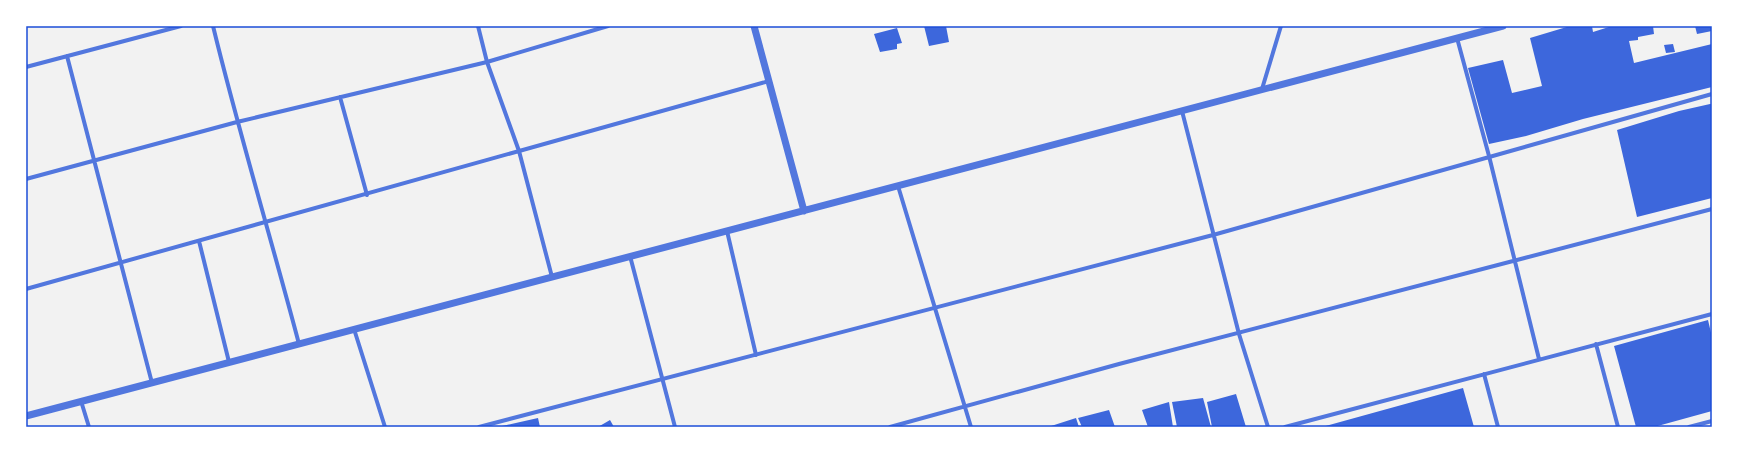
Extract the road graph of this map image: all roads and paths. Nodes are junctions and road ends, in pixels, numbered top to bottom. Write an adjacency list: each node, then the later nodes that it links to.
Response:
1 (181, 26): 10 (street)
2 (213, 26): 18 (street)
3 (478, 26): 11 (street)
4 (608, 26): 11 (street)
5 (754, 26): 13 (street)
6 (1281, 26): 14 (street)
7 (1503, 26): 8 (street)
8 (1488, 28): 9 (street)
9 (1457, 38): 14 (street); 20 (street)
10 (67, 56): 12 (street); 21 (street)
11 (487, 62): 16 (street); 19 (street)
12 (26, 67)
13 (769, 81): 19 (street); 26 (street)
14 (1262, 90): 17 (street)
15 (1712, 94): 20 (street)
16 (340, 97): 18 (street); 24 (street)
17 (1182, 111): 23 (street); 29 (street)
18 (237, 122): 21 (street); 27 (street)
19 (519, 151): 24 (street); 34 (street)
20 (1489, 156): 29 (street); 33 (street)
21 (93, 161): 22 (street); 32 (street)
22 (26, 179)
23 (898, 186): 26 (street); 36 (street)
24 (367, 195): 27 (street)
25 (1712, 209): 33 (street)
26 (804, 210): 28 (street)
27 (267, 223): 30 (street); 40 (street)
28 (727, 231): 31 (street); 42 (street)
29 (1213, 235): 36 (street); 39 (street)
30 (199, 241): 32 (street); 44 (street)
31 (630, 256): 34 (street); 46 (street)
32 (121, 262): 35 (street); 47 (street)
33 (1514, 262): 39 (street); 43 (street)
34 (552, 277): 38 (street)
35 (26, 289)
36 (935, 308): 42 (street); 49 (street)
37 (1712, 314): 41 (street)
38 (354, 329): 40 (street); 53 (street)
39 (1239, 334): 49 (street); 58 (street)
40 (299, 344): 44 (street)
41 (1596, 344): 43 (street); 61 (street)
42 (756, 354): 46 (street)
43 (1539, 359): 45 (street)
44 (229, 362): 47 (street)
45 (1484, 374): 59 (street); 60 (street)
46 (663, 379): 54 (street); 55 (street)
47 (152, 383): 48 (street)
48 (81, 401): 50 (street); 52 (street)
49 (965, 407): 56 (street); 57 (street)
50 (26, 416)
51 (1712, 421): 62 (street)
52 (89, 427)
53 (385, 427)
54 (479, 427)
55 (675, 427)
56 (890, 427)
57 (971, 427)
58 (1268, 427)
59 (1285, 427)
60 (1498, 427)
61 (1618, 427)
62 (1689, 427)

